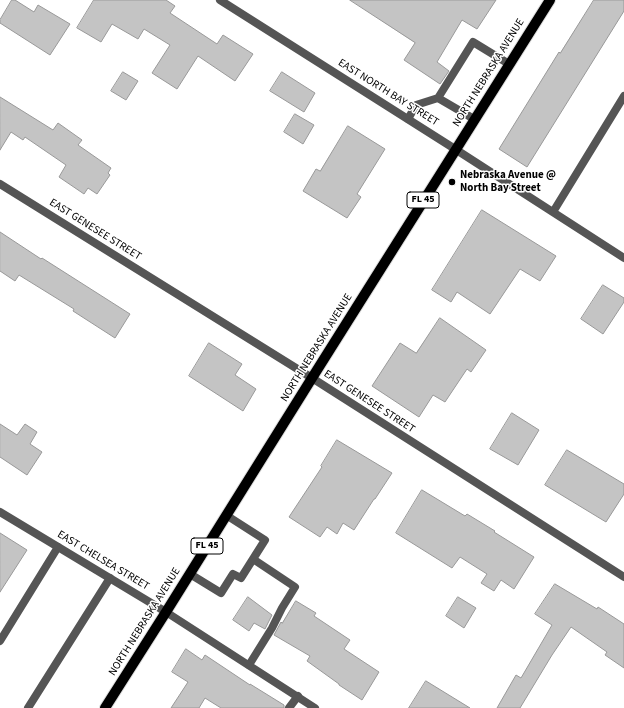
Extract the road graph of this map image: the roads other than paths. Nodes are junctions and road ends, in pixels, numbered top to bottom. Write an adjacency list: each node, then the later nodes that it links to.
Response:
1 (220, 0): 6 (street, EAST NORTH BAY STREET)
2 (550, 0): 3 (main road, NORTH NEBRASKA AVENUE / FL 45)
3 (509, 64): 5 (street); 7 (main road, NORTH NEBRASKA AVENUE / FL 45)
4 (624, 96): 10 (street)
5 (438, 98): 6 (street); 7 (street)
6 (408, 119): 8 (street, EAST NORTH BAY STREET)
7 (474, 119): 8 (main road, NORTH NEBRASKA AVENUE / FL 45)
8 (456, 149): 10 (street, EAST NORTH BAY STREET); 12 (main road, NORTH NEBRASKA AVENUE / FL 45)
9 (0, 184): 12 (street, EAST GENESEE STREET)
10 (553, 212): 11 (street, EAST NORTH BAY STREET)
11 (624, 258)
12 (312, 378): 14 (main road, NORTH NEBRASKA AVENUE / FL 45); 18 (street, EAST GENESEE STREET)
13 (0, 512): 15 (street, EAST CHELSEA STREET)
14 (226, 515): 16 (street); 17 (main road, NORTH NEBRASKA AVENUE / FL 45)
15 (58, 547): 19 (street, EAST CHELSEA STREET); 21 (street)
16 (252, 559): 17 (street); 22 (street)
17 (190, 574): 20 (main road, NORTH NEBRASKA AVENUE / FL 45)
18 (624, 577)
19 (110, 578): 20 (street, EAST CHELSEA STREET); 24 (street)
20 (166, 612): 22 (street, EAST CHELSEA STREET); 25 (main road, NORTH NEBRASKA AVENUE / FL 45)
21 (0, 641)
22 (249, 665): 23 (street, EAST CHELSEA STREET)
23 (298, 696): 26 (street); 27 (street, EAST CHELSEA STREET)
24 (28, 708)
25 (105, 708)
26 (290, 708)
27 (315, 708)

